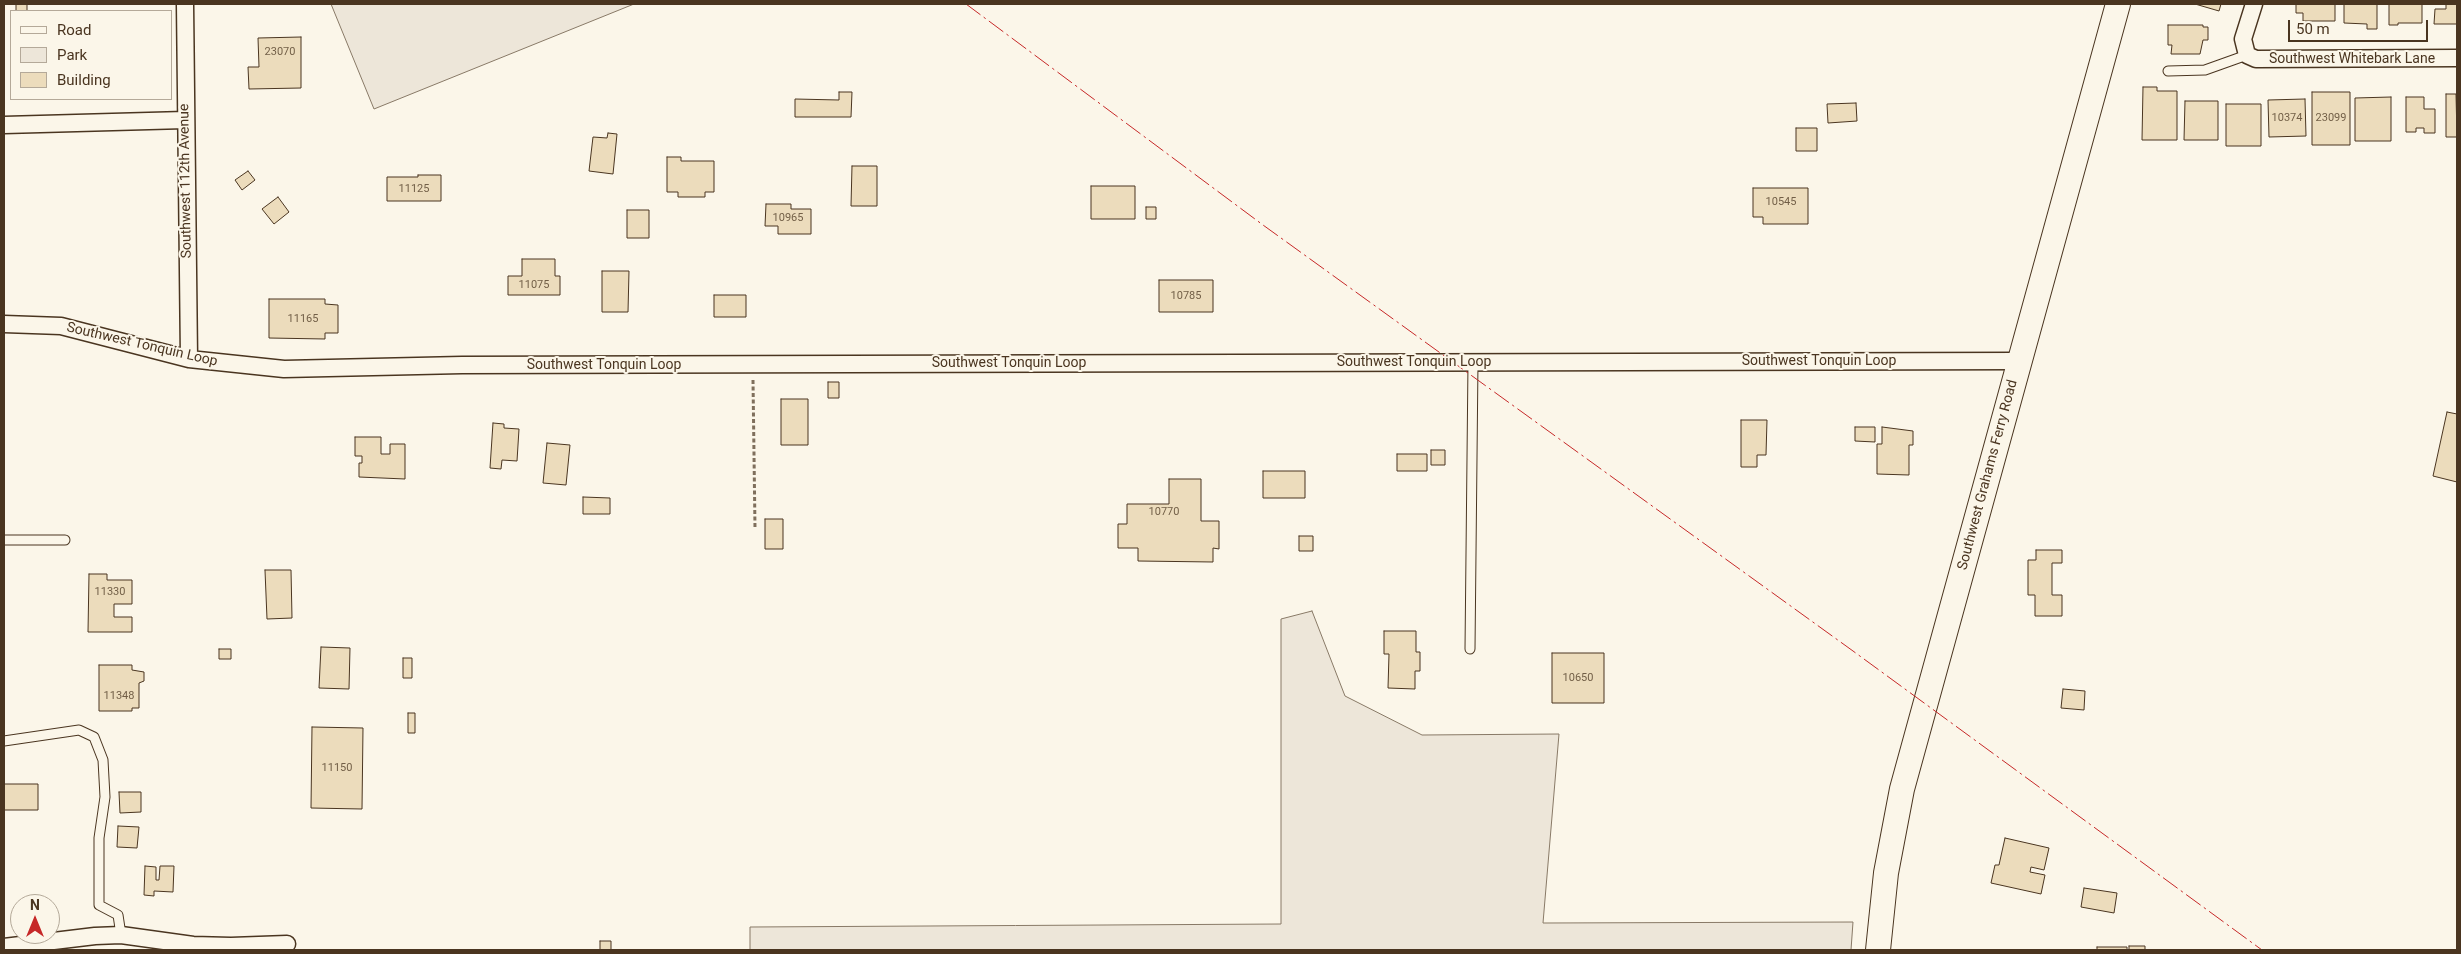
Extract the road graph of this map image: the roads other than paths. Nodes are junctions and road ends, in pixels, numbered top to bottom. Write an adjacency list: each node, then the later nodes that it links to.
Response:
1 (184, 4): 7 (street, Southwest 112th Avenue)
2 (2118, 4): 11 (street, Southwest Grahams Ferry Road)
3 (2254, 4): 4 (street)
4 (2247, 55): 5 (street, Southwest Whitebark Lane); 6 (lane)
5 (2457, 58)
6 (2168, 71)
7 (185, 120): 8 (street); 10 (street, Southwest 112th Avenue)
8 (4, 125)
9 (4, 324): 10 (street, Southwest Tonquin Loop)
10 (189, 359): 12 (street, Southwest Tonquin Loop)
11 (2019, 361): 12 (street, Southwest Tonquin Loop); 20 (street, Southwest Grahams Ferry Road)
12 (1473, 362): 15 (lane)
13 (4, 540): 14 (lane)
14 (65, 540)
15 (1470, 649)
16 (4, 741): 17 (lane)
17 (121, 935): 18 (street); 19 (street)
18 (287, 944)
19 (4, 947)
20 (1878, 950)

